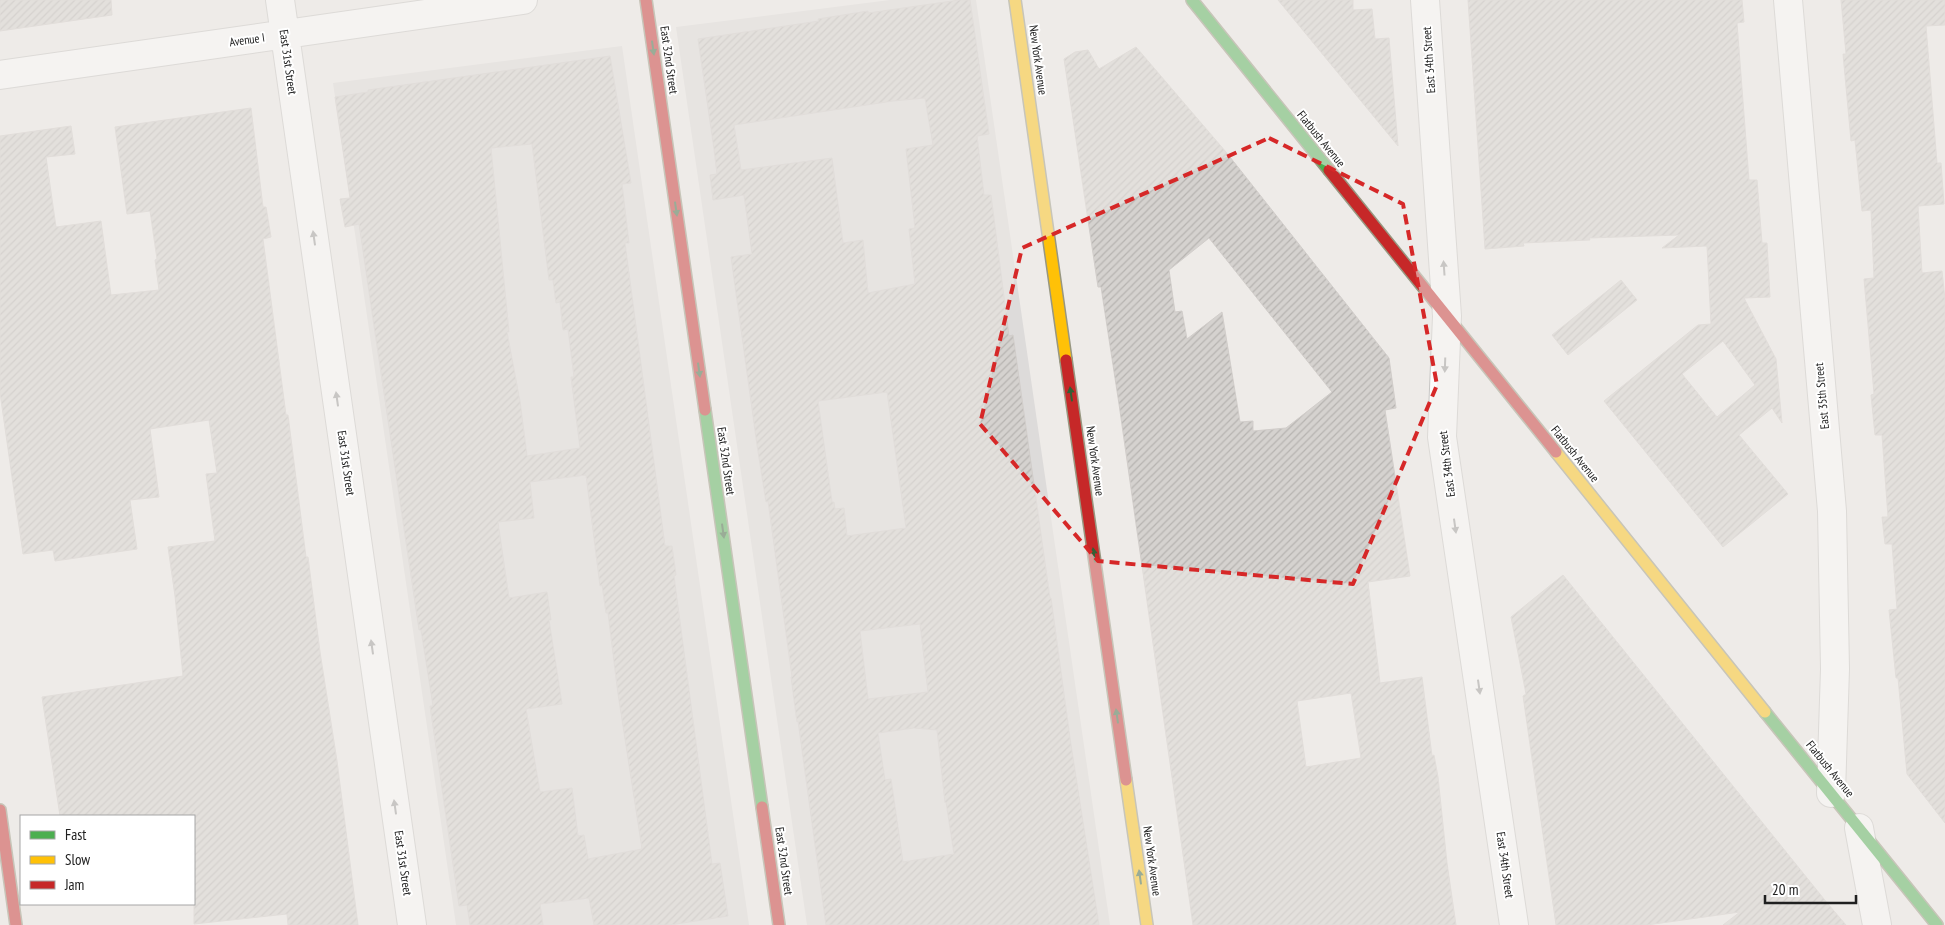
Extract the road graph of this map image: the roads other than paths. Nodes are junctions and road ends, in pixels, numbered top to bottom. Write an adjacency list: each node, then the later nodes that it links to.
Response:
1 (280, 0): 8 (street, East 31st Street)
2 (523, 0): 8 (street, Avenue I)
3 (646, 0): 16 (street, East 32nd Street, one-way to 16)
4 (1015, 0): 17 (street, New York Avenue, one-way to 4)
5 (1192, 0): 10 (street, Flatbush Avenue)
6 (1425, 0): 10 (street, East 34th Street, one-way to 6)
7 (1788, 0): 11 (street, East 35th Street)
8 (284, 34): 9 (street, Avenue I); 15 (street, East 31st Street, one-way to 8)
9 (0, 76)
10 (1447, 316): 11 (street, Flatbush Avenue); 18 (street, East 34th Street, one-way to 18)
11 (1831, 793): 13 (street, Flatbush Avenue)
12 (0, 810): 14 (street)
13 (1859, 828): 19 (street); 20 (street, Flatbush Avenue)
14 (16, 925)
15 (412, 925)
16 (779, 925)
17 (1147, 925)
18 (1514, 925)
19 (1877, 925)
20 (1937, 925)

